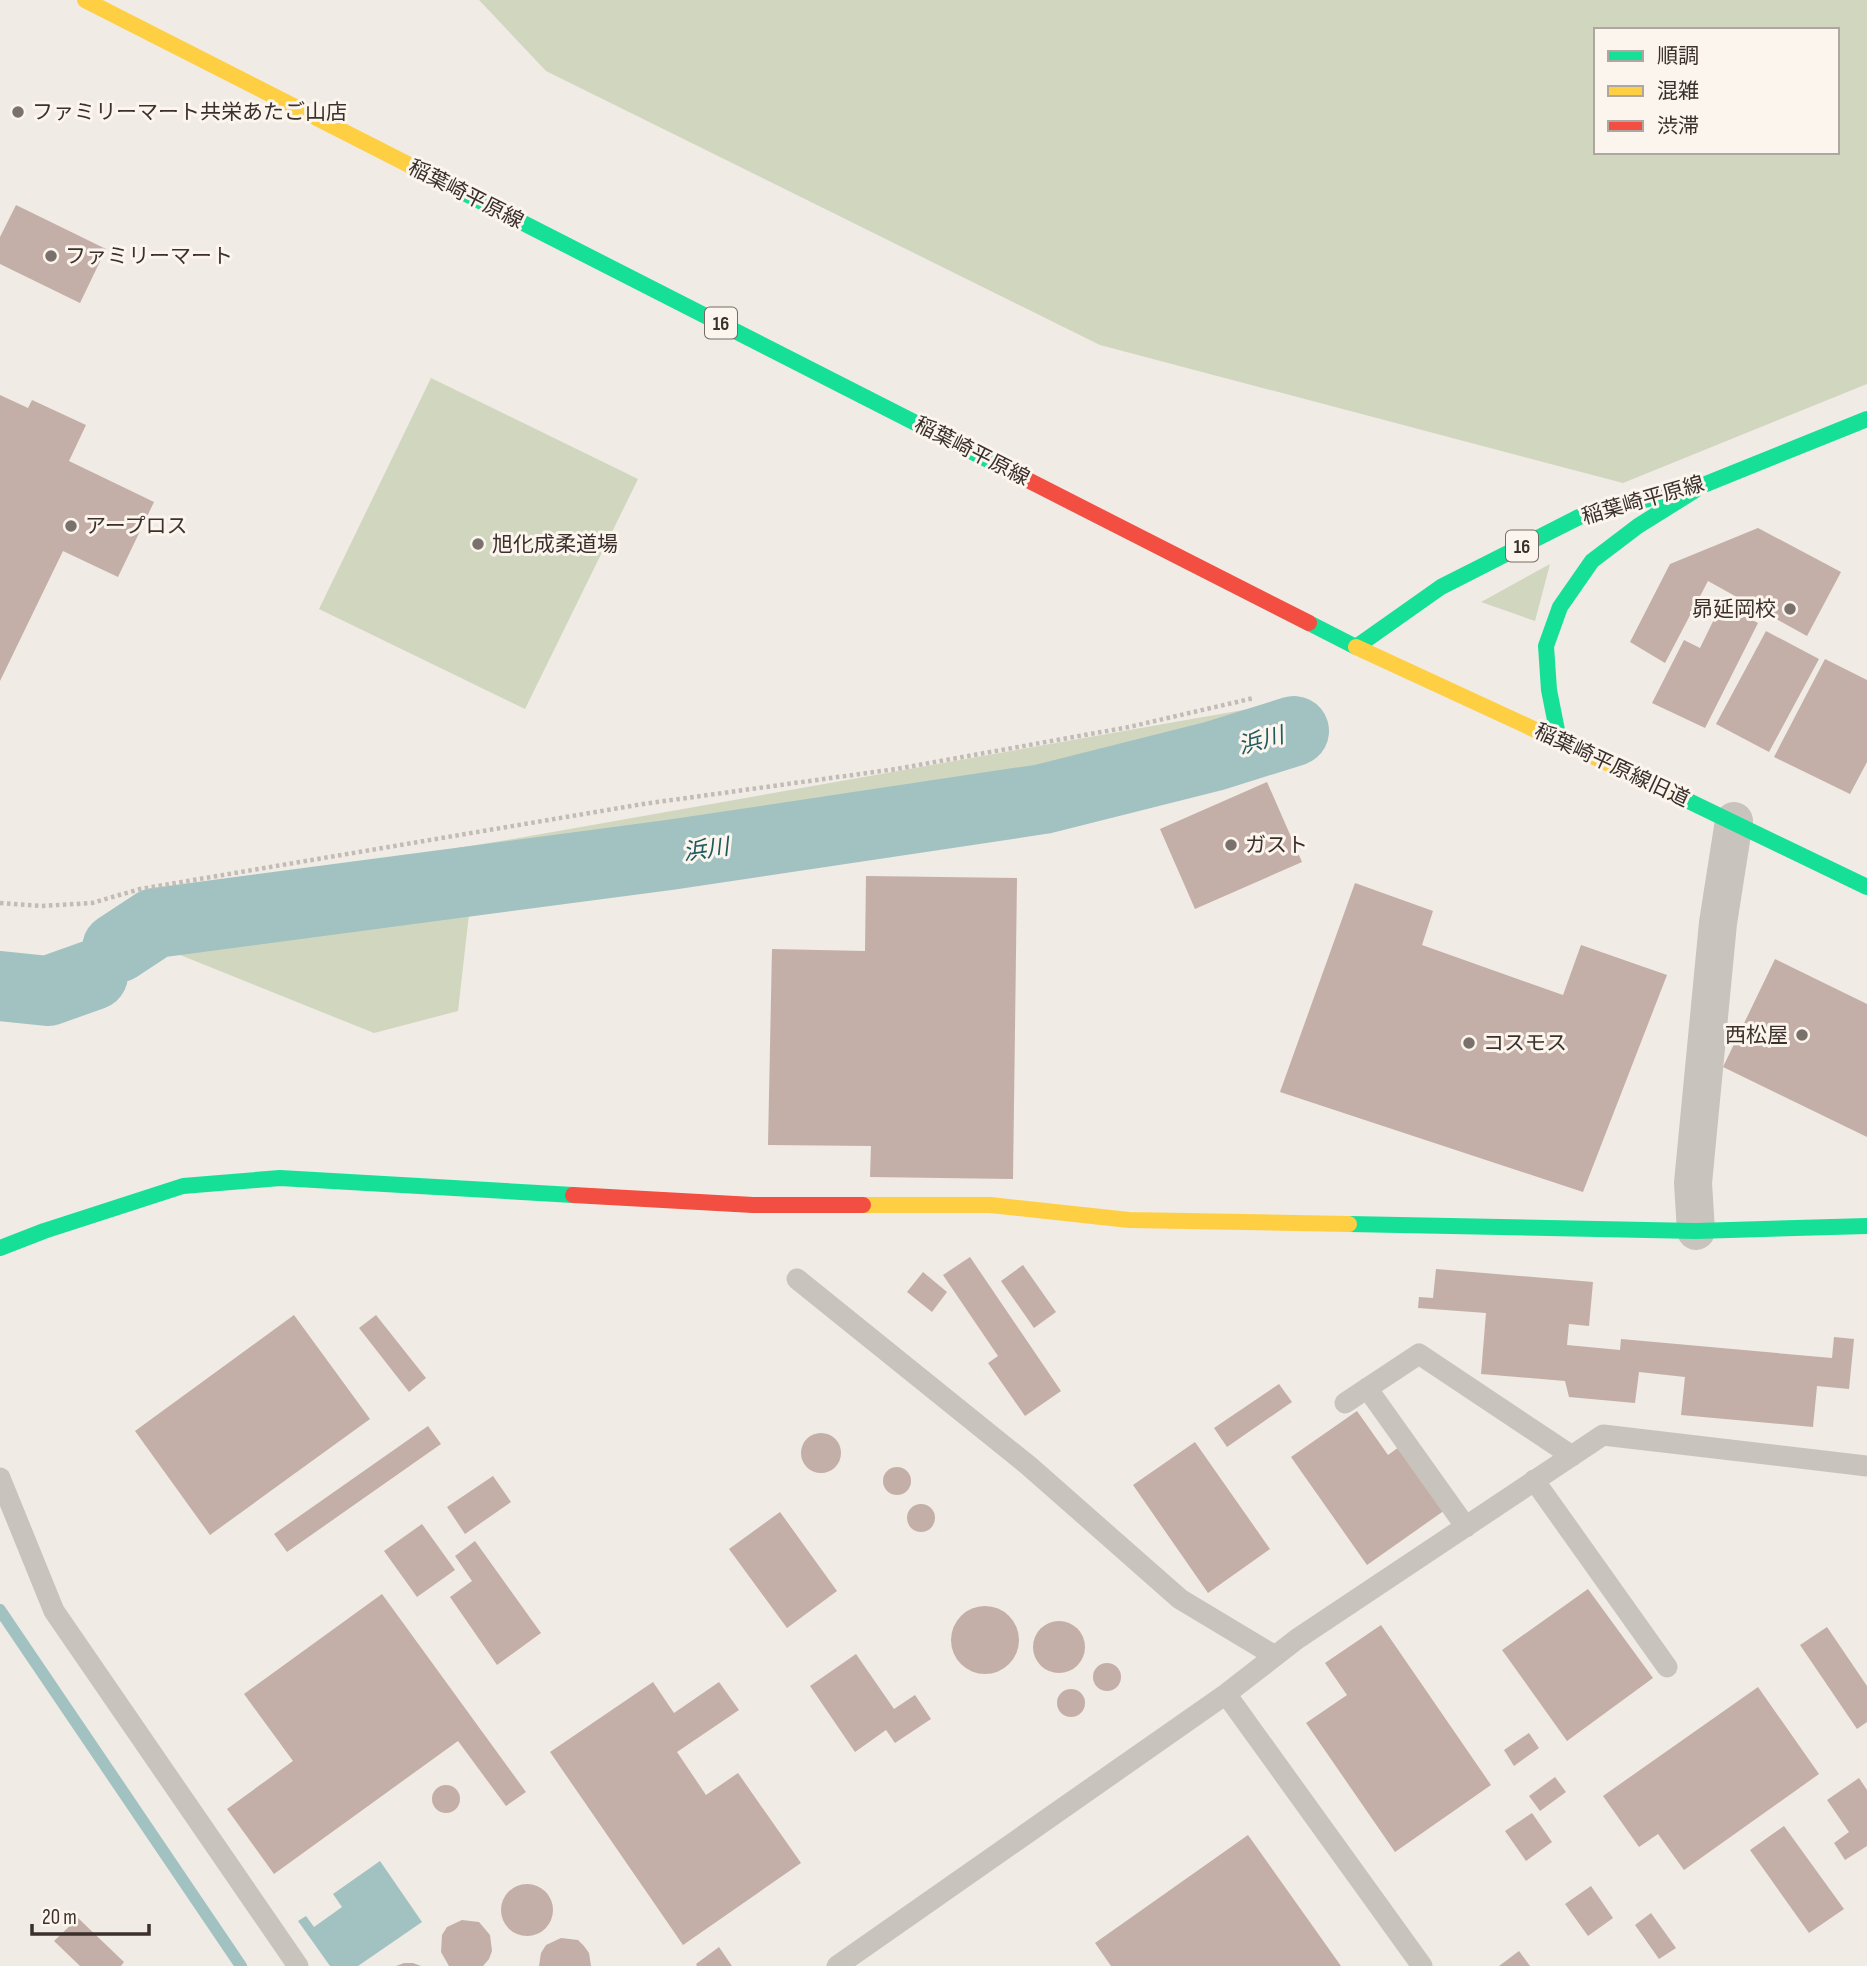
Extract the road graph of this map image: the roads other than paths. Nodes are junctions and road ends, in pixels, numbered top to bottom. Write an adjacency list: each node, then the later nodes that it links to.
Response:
1 (85, 0): 4 (street, 稲葉崎平原線 / 16)
2 (1867, 419): 3 (street, 稲葉崎平原線 / 16)
3 (1706, 484): 4 (street, 稲葉崎平原線 / 16); 5 (street)
4 (1356, 647): 5 (street, 稲葉崎平原線旧道)
5 (1559, 740): 6 (street, 稲葉崎平原線旧道)
6 (1734, 821): 7 (street, 稲葉崎平原線旧道); 9 (street)
7 (1867, 887)
8 (1867, 1226): 9 (street)
9 (1696, 1231): 10 (street)
10 (0, 1248)
11 (797, 1279): 19 (lane)
12 (1367, 1388): 13 (lane); 14 (lane); 18 (lane)
13 (1345, 1403)
14 (1572, 1456): 15 (lane); 17 (lane)
15 (1867, 1466)
16 (0, 1478): 22 (lane)
17 (1534, 1480): 18 (lane); 20 (lane)
18 (1466, 1527): 19 (lane)
19 (1275, 1656): 21 (lane)
20 (1667, 1667)
21 (1226, 1694): 23 (lane); 24 (lane)
22 (298, 1966)
23 (837, 1966)
24 (1422, 1966)

